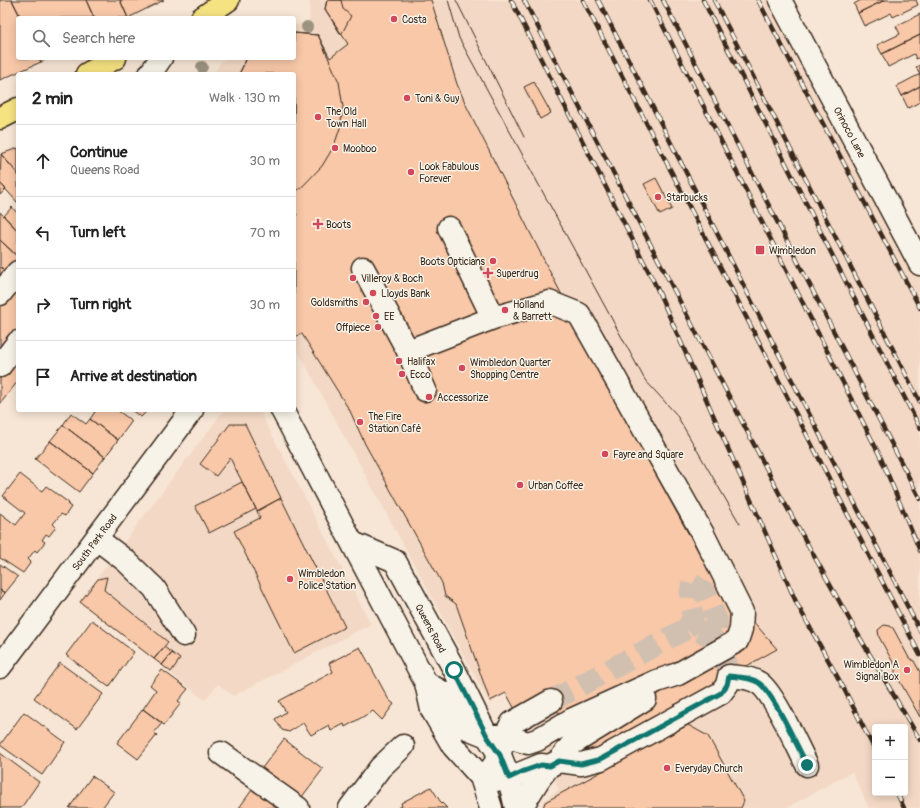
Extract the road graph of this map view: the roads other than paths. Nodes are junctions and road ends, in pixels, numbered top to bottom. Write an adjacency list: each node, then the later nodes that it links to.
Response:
1 (228, 0): 3 (main road)
2 (780, 0): 11 (street, Orinoco Lane)
3 (205, 16)
4 (112, 60): 6 (main road)
5 (160, 60): 7 (street)
6 (90, 72)
7 (151, 72)
8 (16, 110): 9 (main road)
9 (0, 118)
10 (449, 228): 15 (street)
11 (920, 264)
12 (363, 268): 17 (street)
13 (16, 274): 14 (street)
14 (0, 294)
15 (492, 318): 17 (street); 26 (street)
16 (16, 345): 18 (street)
17 (408, 351): 19 (street)
18 (0, 366)
19 (425, 390)
20 (283, 412): 23 (street)
21 (190, 413): 22 (street, South Park Road)
22 (97, 539): 24 (street); 25 (street, South Park Road)
23 (353, 543): 27 (street); 29 (street, Queens Road)
24 (184, 635)
25 (0, 667)
26 (678, 674): 29 (street); 32 (street)
27 (426, 682): 29 (street); 34 (street)
28 (551, 701): 29 (street)
29 (497, 742): 34 (street); 35 (street, Queens Road)
30 (403, 746): 37 (street)
31 (222, 753): 36 (street)
32 (554, 764): 33 (street); 35 (street); 40 (street)
33 (807, 765)
34 (481, 777): 35 (street); 38 (street)
35 (509, 778): 39 (street, Queens Road)
36 (298, 808)
37 (350, 808)
38 (491, 808)
39 (516, 808)
40 (521, 808)

